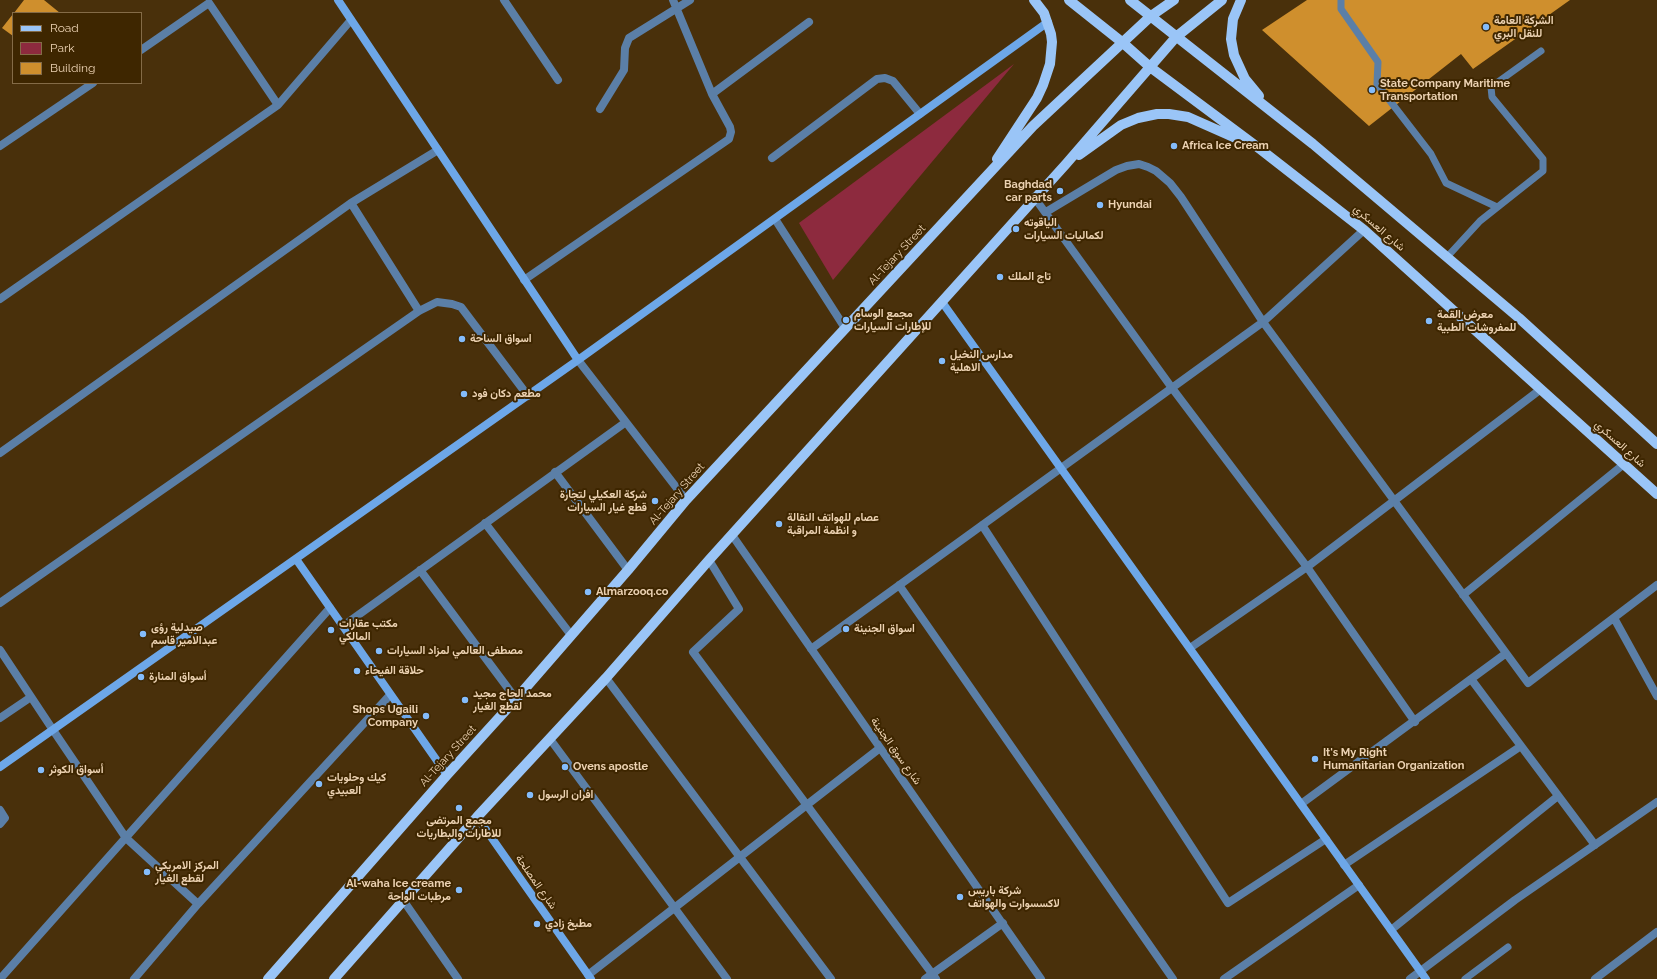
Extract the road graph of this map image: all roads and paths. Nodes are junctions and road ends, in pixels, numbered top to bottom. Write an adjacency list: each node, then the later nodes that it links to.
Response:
1 (338, 0): 14 (street)
2 (504, 0): 22 (street)
3 (673, 0): 12 (street)
4 (690, 0): 12 (street)
5 (1034, 0): 16 (main road)
6 (1069, 0): 18 (main road, شارع العسكري)
7 (1130, 0): 13 (main road, شارع العسكري)
8 (1174, 0): 13 (main road, Al-Tejary Street)
9 (1222, 0): 17 (main road)
10 (1241, 0): 28 (main road)
11 (1341, 0): 37 (lane)
12 (676, 9): 24 (street); 26 (street)
13 (1151, 16): 17 (main road, شارع العسكري); 18 (main road, Al-Tejary Street)
14 (351, 20): 25 (street); 31 (street)
15 (809, 22): 24 (street)
16 (1048, 22): 27 (street); 34 (main road)
17 (1176, 36): 21 (main road); 28 (main road, شارع العسكري)
18 (1123, 43): 21 (main road, شارع العسكري); 34 (main road, Al-Tejary Street)
19 (142, 49): 25 (street)
20 (1541, 51): 37 (lane)
21 (1150, 67): 30 (main road, شارع العسكري); 33 (main road)
22 (558, 80)
23 (92, 84): 29 (street)
24 (712, 94): 42 (street)
25 (278, 105): 43 (street)
26 (600, 109)
27 (920, 114): 32 (street); 39 (street)
28 (1313, 144): 41 (main road, شارع العسكري)
29 (0, 146)
30 (1260, 149): 33 (main road); 40 (main road, شارع العسكري)
31 (438, 150): 36 (street); 42 (street)
32 (772, 158)
33 (1063, 167): 35 (main road)
34 (982, 182): 47 (main road, Al-Tejary Street)
35 (1034, 197): 38 (street); 44 (main road)
36 (351, 203): 45 (street); 54 (street)
37 (1497, 207): 41 (lane)
38 (1046, 212): 46 (street); 49 (street)
39 (775, 218): 47 (street); 48 (street)
40 (1364, 230): 46 (street); 50 (main road, شارع العسكري)
41 (1447, 257): 53 (main road, شارع العسكري)
42 (524, 280): 48 (street)
43 (0, 299)
44 (942, 302): 56 (street); 63 (main road)
45 (419, 311): 51 (street); 72 (street)
46 (1263, 322): 49 (street); 60 (street)
47 (845, 328): 59 (main road, Al-Tejary Street)
48 (578, 360): 51 (street); 52 (street)
49 (1172, 388): 56 (street); 66 (street)
50 (1541, 390): 55 (main road, شارع العسكري); 60 (street)
51 (528, 396): 64 (street)
52 (626, 422): 57 (street); 59 (street)
53 (1657, 444)
54 (0, 453)
55 (1624, 464): 58 (main road, شارع العسكري); 71 (street)
56 (1061, 468): 62 (street); 77 (street)
57 (554, 472): 61 (street); 68 (street)
58 (1657, 494)
59 (686, 500): 68 (main road, Al-Tejary Street)
60 (1394, 501): 66 (street); 71 (street)
61 (485, 523): 67 (street); 76 (street)
62 (982, 525): 69 (street); 103 (street)
63 (732, 535): 65 (main road); 78 (street, شارع سوق الجنينة)
64 (296, 559): 73 (street); 89 (street)
65 (709, 560): 81 (main road); 97 (street)
66 (1307, 567): 77 (street); 88 (street)
67 (420, 570): 75 (street); 86 (street)
68 (628, 570): 76 (main road, Al-Tejary Street)
69 (899, 585): 78 (street); 127 (street)
70 (1657, 585): 74 (street)
71 (1463, 595): 80 (street)
72 (0, 603)
73 (330, 608): 75 (street); 102 (street)
74 (1614, 618): 80 (street); 84 (street)
75 (343, 626): 83 (street)
76 (571, 635): 86 (main road, Al-Tejary Street)
77 (1190, 648): 98 (street)
78 (811, 649): 92 (street, شارع سوق الجنينة)
79 (0, 650): 85 (street)
80 (1506, 654): 82 (street)
81 (606, 678): 90 (main road); 105 (street)
82 (1471, 679): 88 (street); 91 (street)
83 (390, 695): 94 (street); 109 (street)
84 (1657, 696)
85 (31, 697): 87 (street); 89 (street)
86 (516, 699): 94 (main road, Al-Tejary Street)
87 (0, 718)
88 (1414, 722): 98 (street)
89 (52, 730): 93 (street); 102 (street)
90 (550, 739): 100 (main road); 110 (street)
91 (1521, 746): 95 (street); 106 (street)
92 (880, 748): 97 (street); 111 (street, شارع سوق الجنينة)
93 (0, 767)
94 (447, 775): 120 (main road, Al-Tejary Street)
95 (1558, 796): 104 (street); 112 (street)
96 (1657, 802): 104 (street)
97 (806, 804): 105 (street); 116 (street)
98 (1301, 804): 103 (street)
99 (0, 810): 101 (street)
100 (477, 817): 108 (main road); 117 (street, شارع المصلحة)
101 (0, 824)
102 (126, 838): 109 (street); 118 (street)
103 (1326, 838): 106 (street)
104 (1595, 845): 115 (street)
105 (739, 856): 110 (street); 124 (street)
106 (1344, 865): 107 (street)
107 (1359, 885): 112 (street); 128 (street)
108 (403, 900): 121 (main road); 122 (street)
109 (198, 904): 119 (street)
110 (674, 907): 117 (street); 123 (street)
111 (1002, 924): 116 (street); 126 (street, شارع سوق الجنينة)
112 (1390, 930): 115 (street)
113 (1657, 932): 132 (street)
114 (1508, 947): 131 (lane)
115 (1421, 971): 129 (street); 130 (street)
116 (934, 976): 125 (street)
117 (590, 977)
118 (0, 979)
119 (134, 979)
120 (268, 979)
121 (334, 979)
122 (458, 979)
123 (727, 979)
124 (831, 979)
125 (925, 979)
126 (1041, 979)
127 (1173, 979)
128 (1224, 979)
129 (1410, 979)
130 (1426, 979)
131 (1465, 979)
132 (1595, 979)

